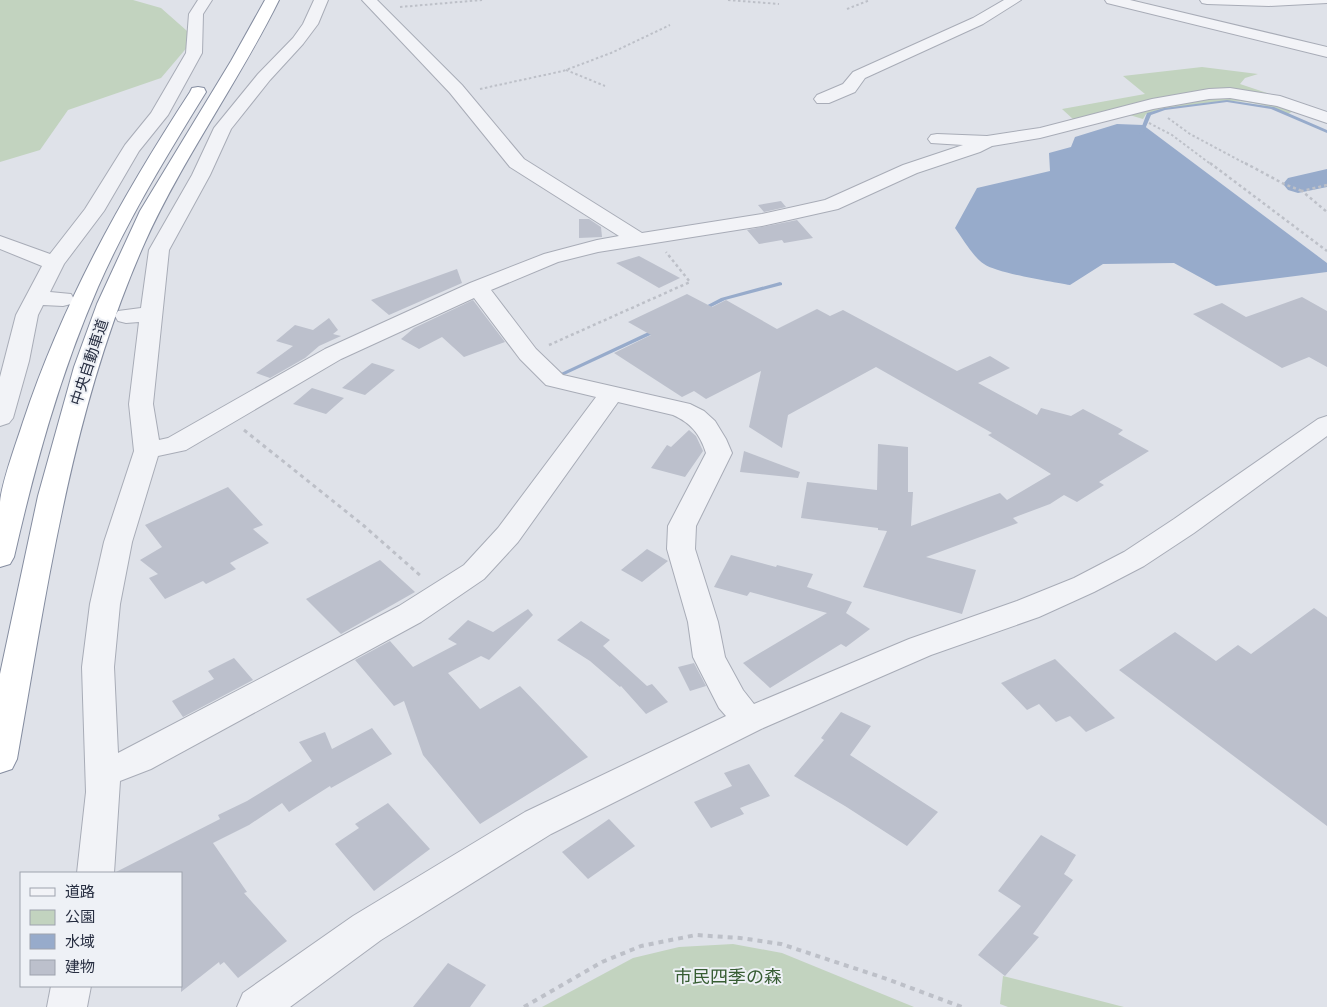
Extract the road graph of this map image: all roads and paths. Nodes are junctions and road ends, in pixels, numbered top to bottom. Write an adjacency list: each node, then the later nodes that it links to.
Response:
1 (205, 0): 32 (street)
2 (254, 0): 44 (highway, 中央自動車道)
3 (272, 0): 47 (highway, 中央自動車道)
4 (322, 0): 36 (street)
5 (482, 0): 12 (path)
6 (728, 0): 13 (path)
7 (870, 0): 14 (path)
8 (1014, 0): 20 (street)
9 (1112, 0): 16 (street)
10 (1207, 0): 11 (street)
11 (1324, 0)
12 (373, 4): 19 (street)
13 (779, 4)
14 (847, 9)
15 (670, 25): 17 (path)
16 (1327, 52)
17 (565, 70): 18 (path); 19 (path)
18 (605, 86)
19 (459, 93): 29 (street)
20 (823, 99)
21 (1162, 114): 27 (path)
22 (1327, 118): 25 (street)
23 (1154, 124): 31 (path)
24 (937, 139): 25 (street)
25 (986, 141): 29 (street)
26 (1327, 185): 27 (path)
27 (1302, 191): 28 (path)
28 (1327, 212)
29 (646, 238): 33 (street); 38 (path)
30 (0, 242): 32 (street)
31 (1327, 251)
32 (54, 263): 34 (street)
33 (478, 288): 38 (street); 40 (street)
34 (37, 298): 35 (street); 41 (street)
35 (63, 299)
36 (152, 314): 37 (street); 43 (street)
37 (126, 316)
38 (528, 354): 39 (street)
39 (611, 394): 45 (street); 46 (street)
40 (226, 416): 43 (street); 45 (path)
41 (0, 418)
42 (1327, 424): 46 (street)
43 (147, 451): 48 (street)
44 (0, 557)
45 (442, 594): 48 (street)
46 (749, 720): 52 (street)
47 (0, 759)
48 (103, 773): 49 (street)
49 (95, 872)
50 (71, 987): 51 (street)
51 (67, 1007)
52 (257, 1007)
53 (524, 1007): 54 (path)
54 (962, 1007)

